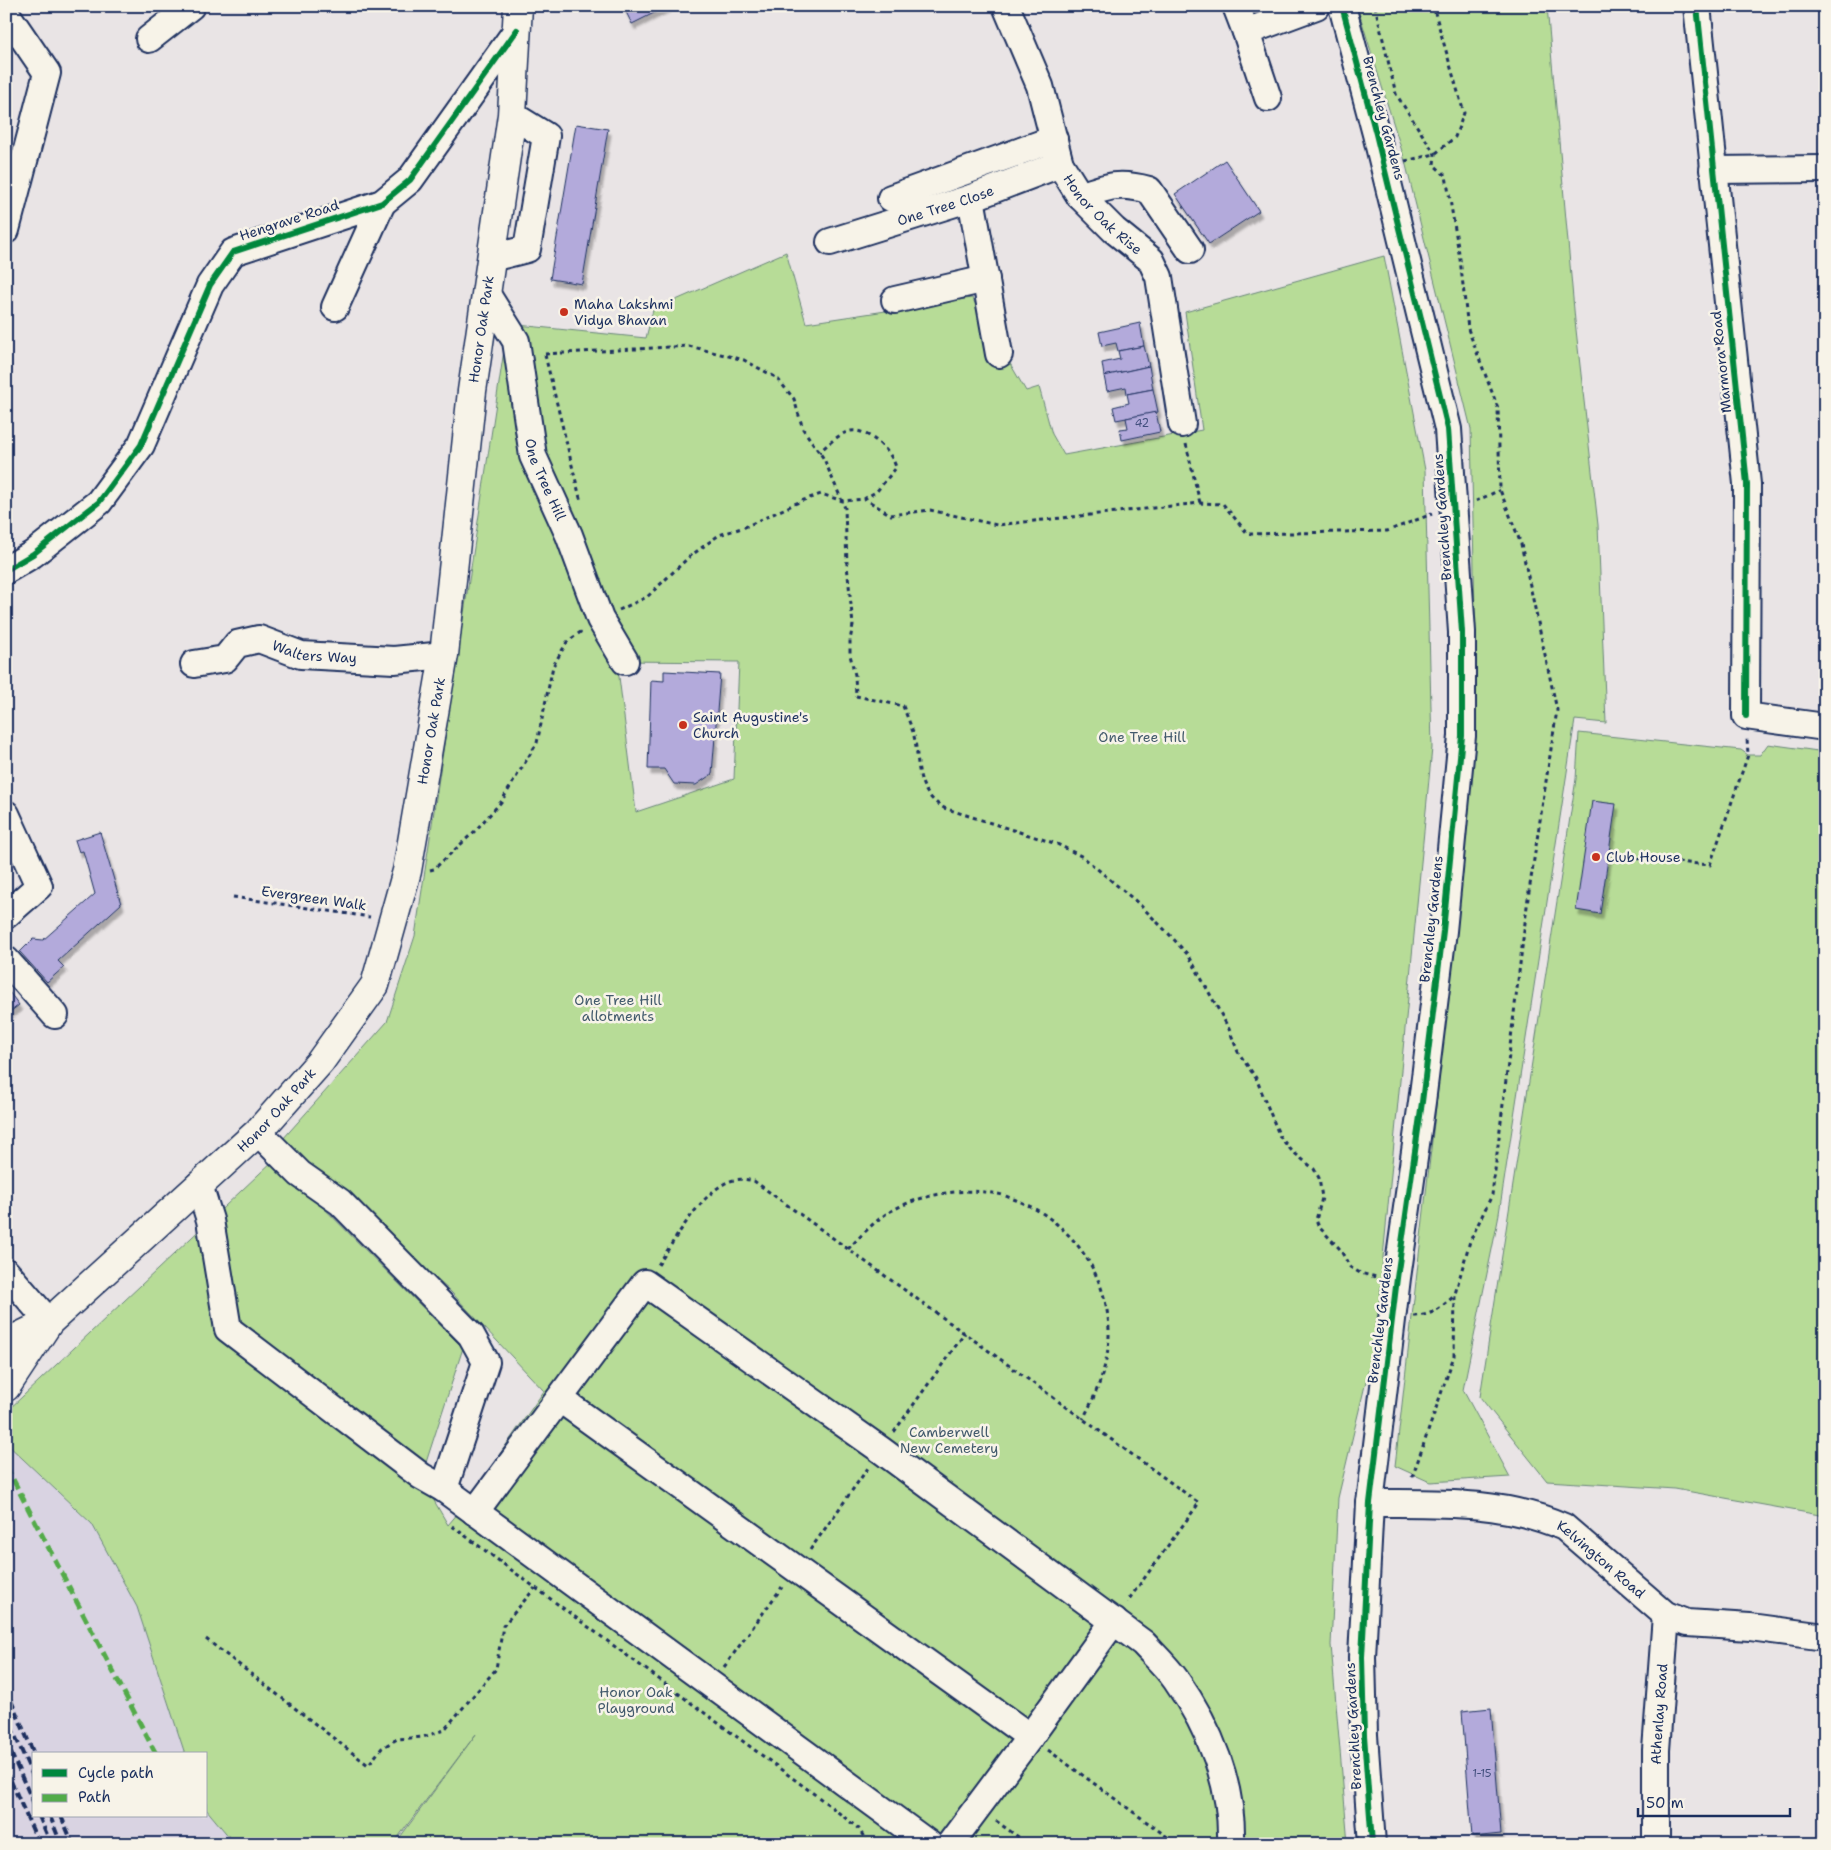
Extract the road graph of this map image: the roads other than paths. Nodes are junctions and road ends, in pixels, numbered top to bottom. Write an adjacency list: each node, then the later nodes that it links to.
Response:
1 (191, 6): 10 (street)
2 (1006, 6): 13 (street, Honor Oak Rise)
3 (1236, 6): 9 (street)
4 (1316, 6): 9 (street)
5 (1342, 6): 48 (street, Brenchley Gardens)
6 (1697, 6): 16 (street, Marmora Road)
7 (6, 13): 21 (street)
8 (517, 18): 12 (main road, Honor Oak Park); 20 (street, Hengrave Road)
9 (1246, 32): 11 (street)
10 (149, 39)
11 (1268, 98)
12 (512, 115): 24 (main road, Honor Oak Park); 24 (street)
13 (1054, 139): 14 (street, Honor Oak Rise); 18 (street)
14 (1060, 164): 17 (street, Honor Oak Rise); 19 (street, One Tree Close)
15 (1825, 169): 16 (street)
16 (1713, 170): 35 (street, Marmora Road)
17 (1080, 196): 23 (street); 30 (street, Honor Oak Rise)
18 (891, 198)
19 (971, 198): 22 (street, One Tree Close); 25 (street)
20 (382, 203): 28 (street); 31 (street, Hengrave Road)
21 (6, 230)
22 (830, 242)
23 (1190, 250)
24 (491, 258): 26 (main road, Honor Oak Park)
25 (986, 279): 27 (street); 29 (street)
26 (486, 293): 32 (main road, Honor Oak Park); 33 (street, One Tree Hill)
27 (895, 300)
28 (335, 307)
29 (999, 354)
30 (1182, 424)
31 (6, 570)
32 (444, 655): 34 (street, Walters Way); 40 (main road, Honor Oak Park)
33 (625, 661)
34 (194, 664)
35 (1825, 727)
36 (6, 814): 37 (street)
37 (6, 916)
38 (6, 960): 39 (street)
39 (55, 1016)
40 (258, 1132): 41 (main road, Honor Oak Park); 47 (street)
41 (199, 1185): 43 (main road, Honor Oak Park); 47 (street)
42 (6, 1272): 43 (street)
43 (49, 1322): 44 (main road, Honor Oak Park); 45 (main road, Honor Oak Park)
44 (6, 1343)
45 (6, 1387)
46 (560, 1399): 49 (street); 51 (street); 53 (street)
47 (444, 1489): 49 (street)
48 (1382, 1503): 50 (street, Kelvington Road); 57 (street, Brenchley Gardens)
49 (475, 1512): 54 (street)
50 (1666, 1615): 52 (street, Kelvington Road); 58 (street, Athenlay Road)
51 (1114, 1621): 53 (street); 56 (street)
52 (1825, 1637)
53 (1030, 1737): 55 (street)
54 (929, 1844)
55 (950, 1844)
56 (1231, 1844)
57 (1372, 1844)
58 (1656, 1844)

